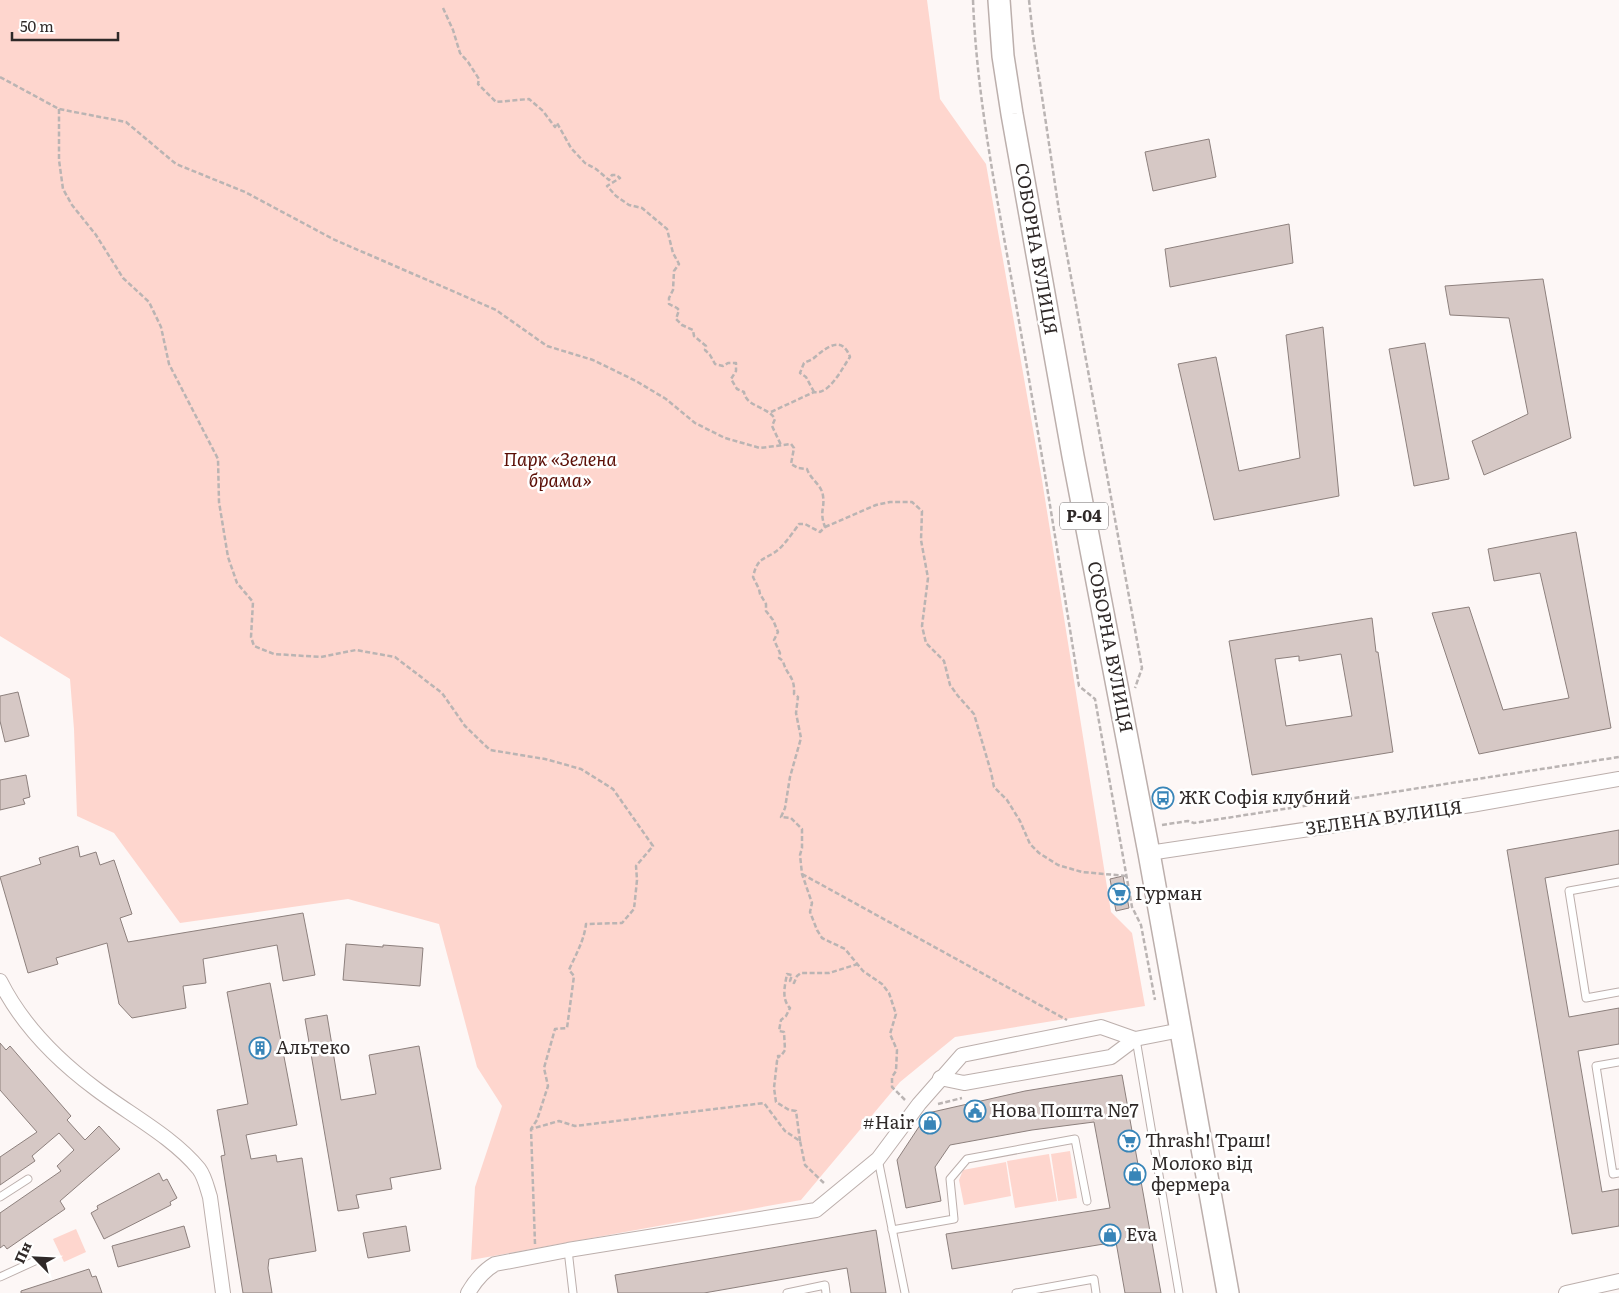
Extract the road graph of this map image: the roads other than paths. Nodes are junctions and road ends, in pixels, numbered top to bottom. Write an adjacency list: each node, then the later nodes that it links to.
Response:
1 (999, 0): 3 (main road, СОБОРНА ВУЛИЦЯ / Р-04)
2 (1619, 779): 3 (street, ЗЕЛЕНА ВУЛИЦЯ)
3 (1149, 853): 7 (main road, СОБОРНА ВУЛИЦЯ / Р-04)
4 (1619, 882): 6 (lane)
5 (0, 981): 21 (street)
6 (1619, 992)
7 (1181, 1030): 8 (street); 30 (main road, СОБОРНА ВУЛИЦЯ / Р-04)
8 (1136, 1039): 10 (street); 10 (street); 29 (lane)
9 (1619, 1062): 12 (lane)
10 (940, 1078): 11 (street)
11 (878, 1159): 16 (lane); 17 (street)
12 (1619, 1173)
13 (28, 1179): 14 (lane)
14 (0, 1197)
15 (1087, 1201): 16 (lane)
16 (892, 1230): 26 (lane)
17 (568, 1250): 22 (street); 23 (lane)
18 (35, 1260): 19 (lane)
19 (0, 1277)
20 (1619, 1281): 31 (street)
21 (223, 1293)
22 (468, 1293)
23 (573, 1293)
24 (787, 1293): 25 (lane)
25 (826, 1293)
26 (905, 1293)
27 (1016, 1293): 28 (lane)
28 (1096, 1293)
29 (1178, 1293)
30 (1228, 1293)
31 (1566, 1293)

